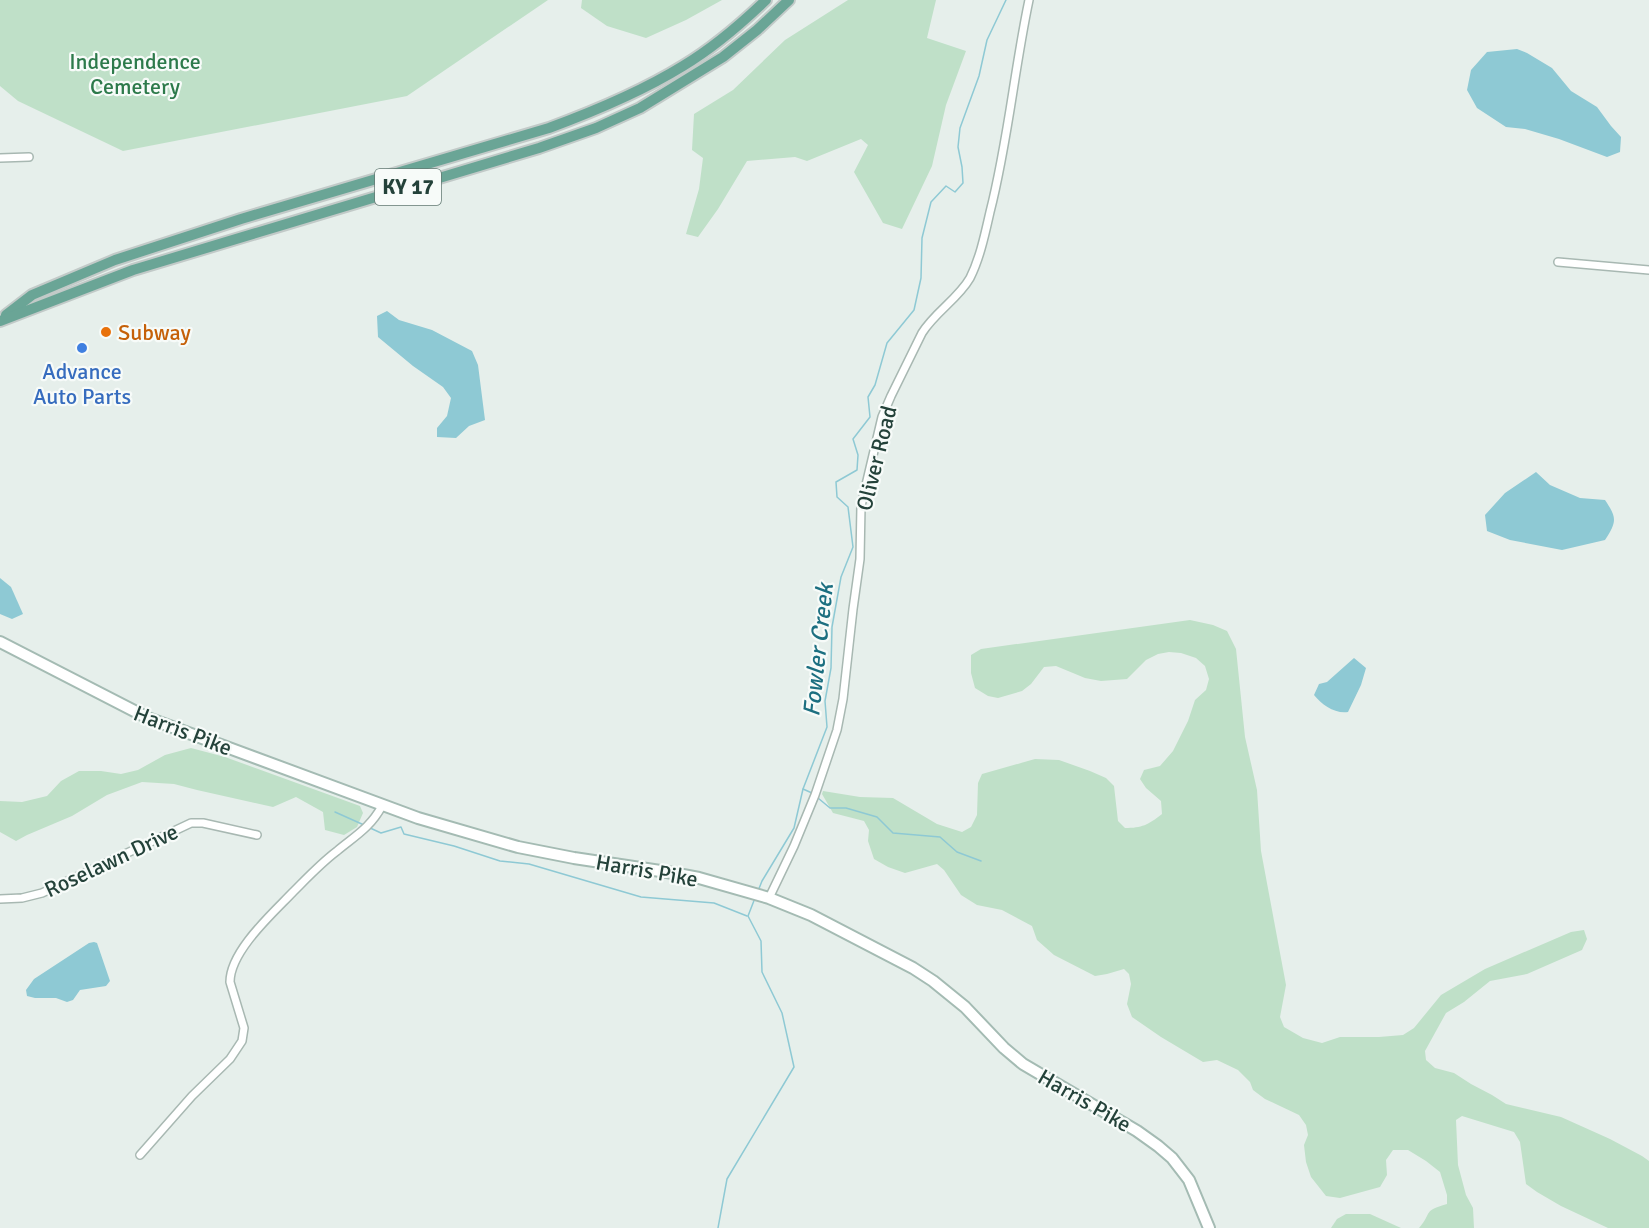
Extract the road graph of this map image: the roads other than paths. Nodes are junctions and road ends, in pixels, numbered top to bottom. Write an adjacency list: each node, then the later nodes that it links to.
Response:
1 (766, 0): 8 (main road, KY 17)
2 (789, 0): 8 (main road, KY 17)
3 (1029, 0): 12 (street, Oliver Road)
4 (29, 157): 5 (street)
5 (0, 158)
6 (1558, 262): 7 (street)
7 (1649, 270)
8 (0, 320)
9 (0, 642): 10 (main road, Harris Pike)
10 (382, 806): 12 (main road, Harris Pike); 14 (street)
11 (257, 835): 13 (street, Roselawn Drive)
12 (769, 898): 15 (main road, Harris Pike)
13 (0, 899)
14 (140, 1155)
15 (1209, 1228)

